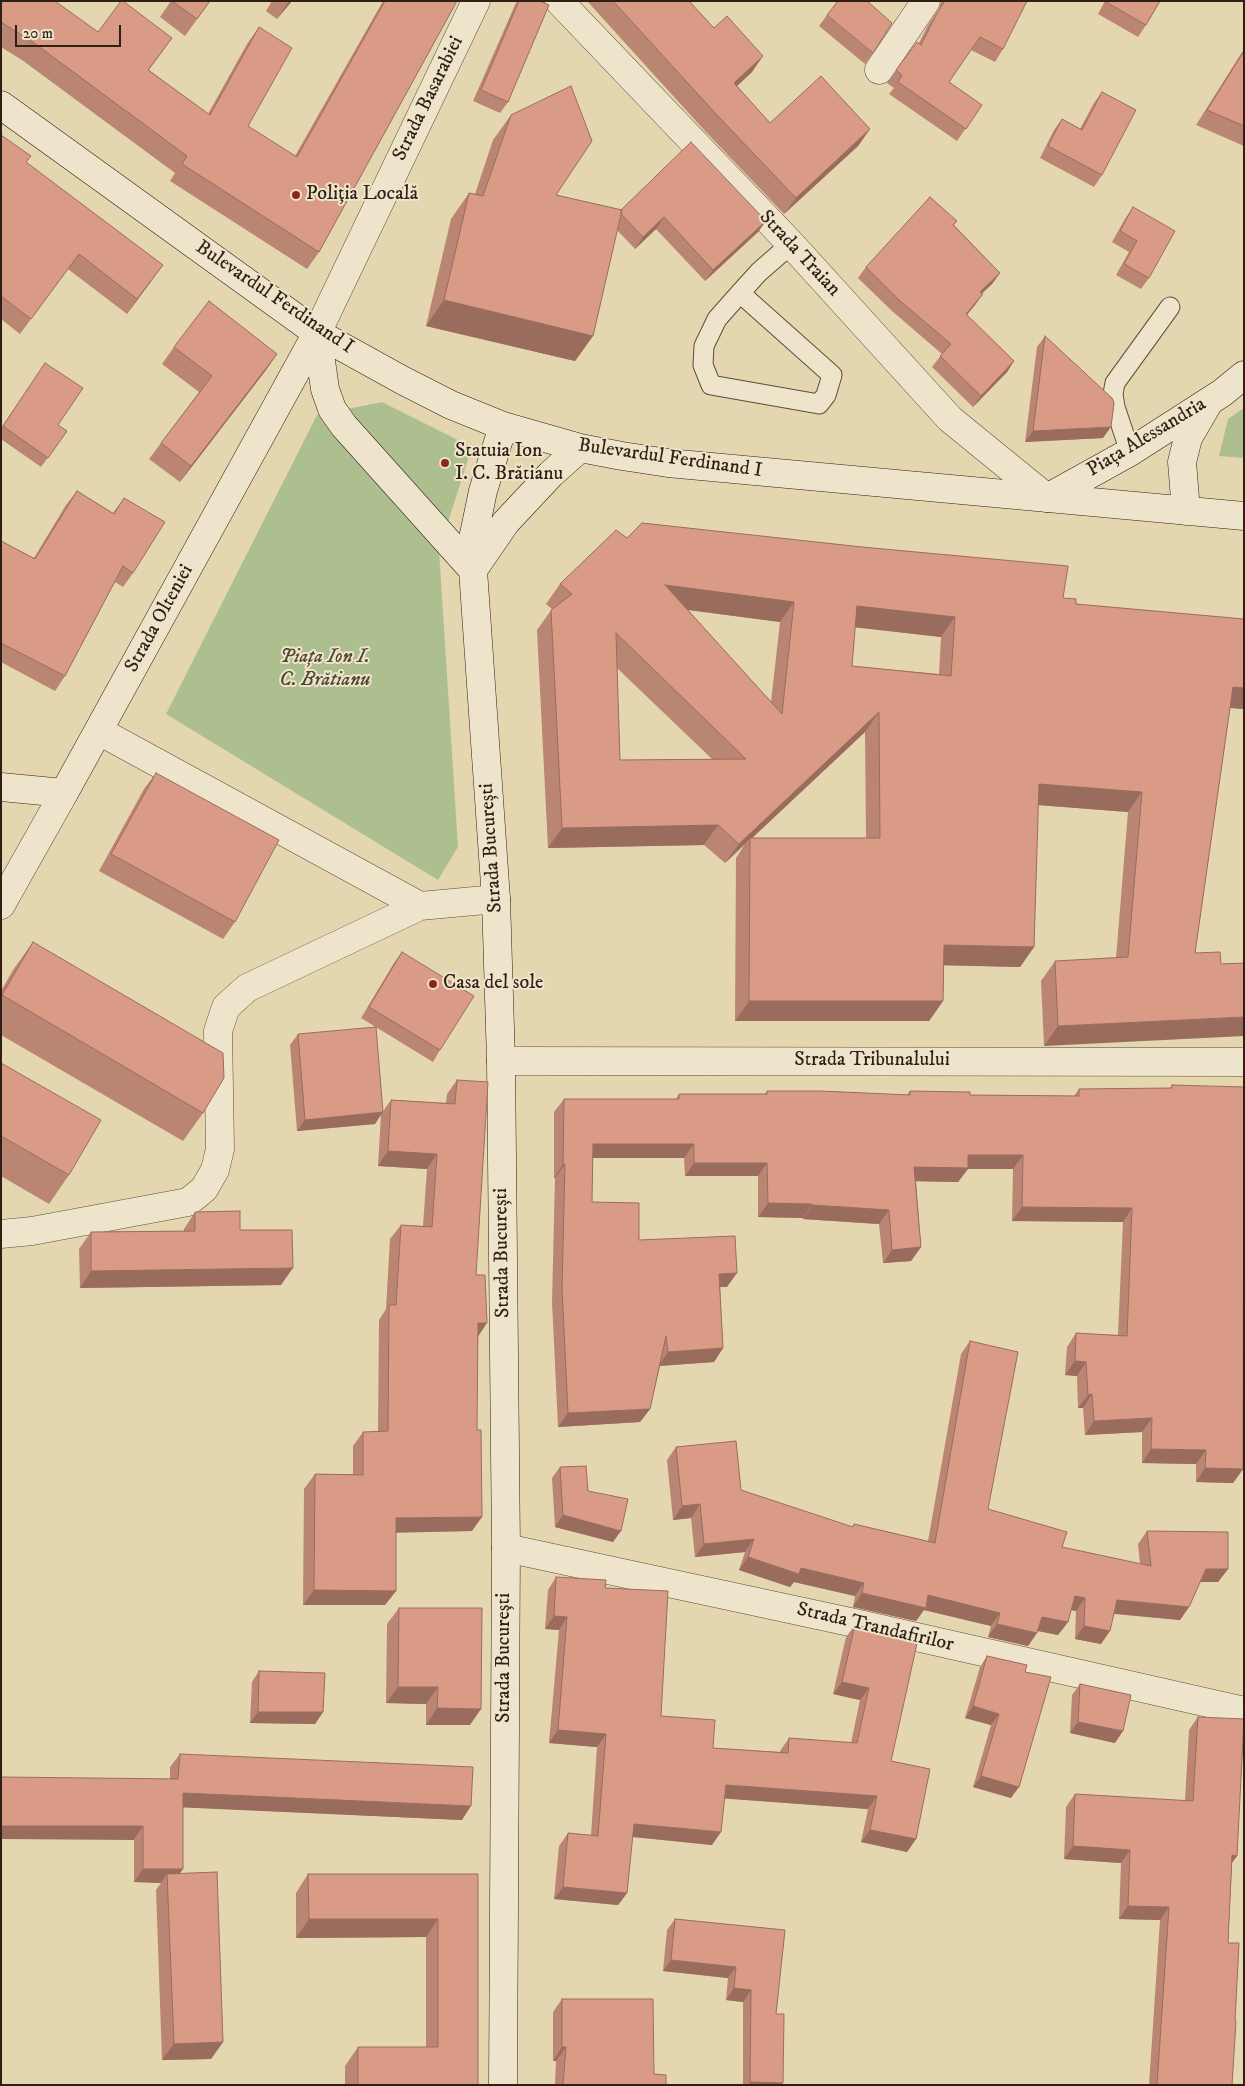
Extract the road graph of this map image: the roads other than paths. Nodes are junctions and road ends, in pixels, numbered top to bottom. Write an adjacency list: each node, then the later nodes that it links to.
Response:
1 (476, 1): 9 (street, Strada Basarabiei)
2 (559, 1): 6 (street, Strada Traian)
3 (926, 1): 4 (street)
4 (879, 70)
5 (1, 105): 9 (street, Bulevardul Ferdinand I)
6 (791, 244): 7 (lane); 15 (street, Strada Traian)
7 (740, 293): 7 (lane)
8 (1170, 307): 14 (lane)
9 (317, 333): 12 (street, Bulevardul Ferdinand I); 18 (street); 19 (street, Strada Olteniei)
10 (1244, 375): 11 (street, Piața Alessandria)
11 (1210, 401): 14 (street, Piața Alessandria); 16 (street)
12 (503, 426): 13 (street, Bulevardul Ferdinand I); 18 (street, Strada București)
13 (580, 448): 15 (street, Bulevardul Ferdinand I); 18 (street)
14 (1130, 452): 15 (street, Piața Alessandria)
15 (1047, 498): 16 (street)
16 (1186, 511): 17 (street)
17 (1244, 516)
18 (473, 570): 22 (street, Strada București)
19 (99, 731): 21 (street, Strada Olteniei); 24 (street)
20 (1, 787): 21 (street)
21 (64, 792): 23 (street, Strada Olteniei)
22 (496, 900): 24 (street); 25 (street, Strada București)
23 (1, 905)
24 (420, 906): 27 (street)
25 (501, 1061): 26 (street, Strada Tribunalului); 28 (street, Strada București)
26 (1244, 1062)
27 (1, 1234)
28 (506, 1548): 29 (street, Strada Trandafirilor); 30 (street, Strada București)
29 (1244, 1711)
30 (503, 2085)

